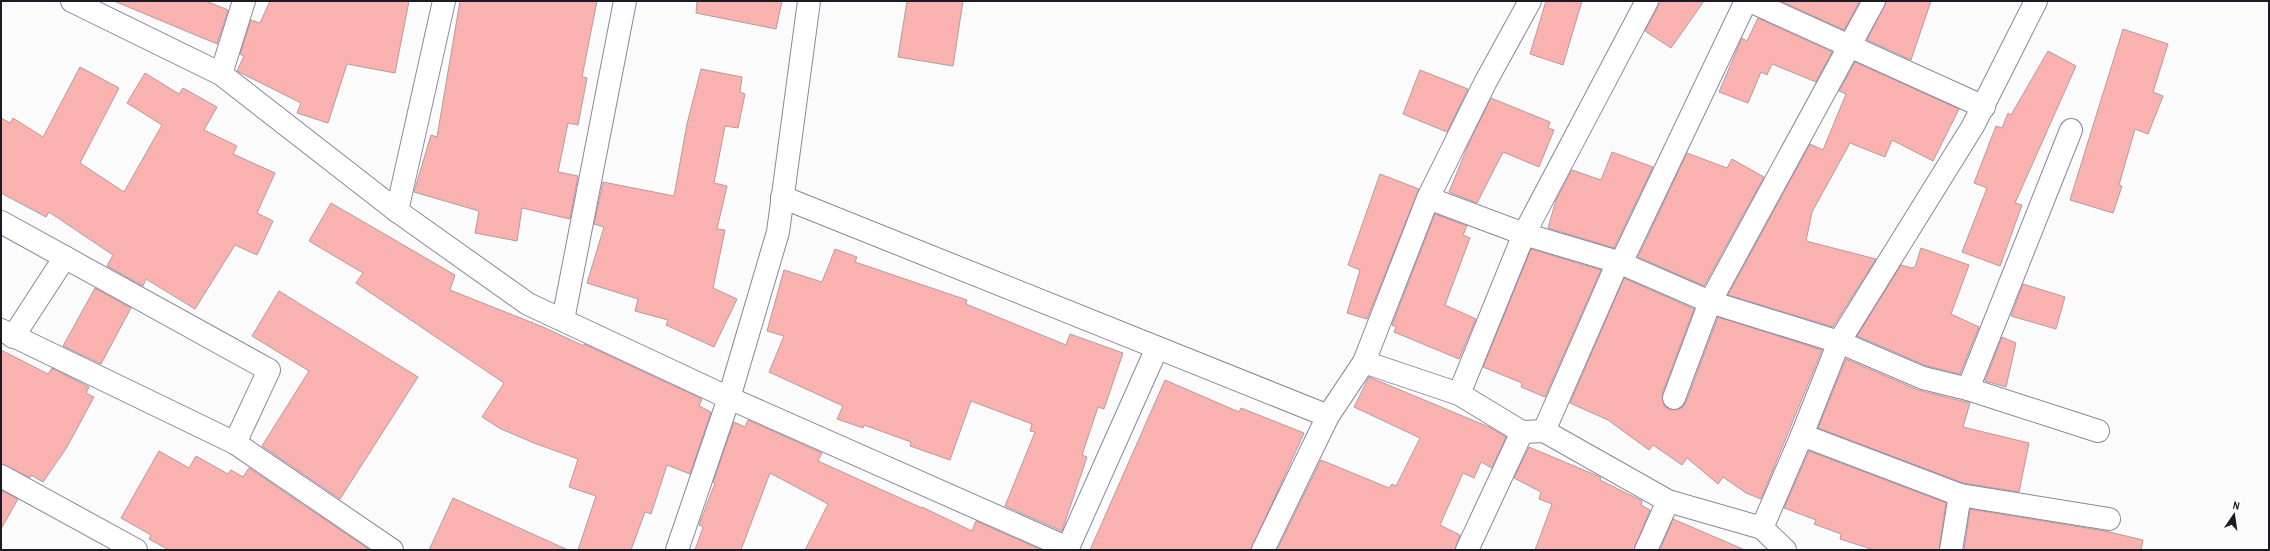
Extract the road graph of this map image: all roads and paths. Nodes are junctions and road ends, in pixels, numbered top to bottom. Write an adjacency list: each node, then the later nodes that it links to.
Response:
1 (72, 1): 13 (street)
2 (244, 1): 13 (street)
3 (444, 1): 18 (street)
4 (625, 1): 24 (street)
5 (809, 1): 16 (street)
6 (1530, 1): 17 (street)
7 (1647, 1): 20 (street)
8 (1746, 1): 22 (street)
9 (1750, 1): 12 (street)
10 (1874, 1): 12 (street)
11 (2036, 1): 14 (street)
12 (1848, 46): 14 (street); 23 (street)
13 (221, 74): 18 (street)
14 (1984, 107): 26 (street)
15 (2071, 130): 29 (street)
16 (782, 197): 27 (street); 31 (street)
17 (1428, 198): 20 (street); 28 (street)
18 (397, 211): 24 (street)
19 (1, 222): 21 (street)
20 (1524, 234): 22 (street); 30 (street)
21 (65, 257): 25 (street); 38 (street)
22 (1618, 262): 23 (street); 34 (street)
23 (1710, 302): 26 (street); 32 (street)
24 (563, 320): 31 (street)
25 (7, 334): 38 (street)
26 (1839, 342): 29 (street); 37 (street)
27 (1157, 348): 33 (street); 44 (street)
28 (1364, 362): 30 (street); 33 (street)
29 (1968, 389): 35 (street)
30 (1458, 394): 36 (street)
31 (729, 398): 44 (street); 47 (street)
32 (1674, 398)
33 (1328, 416): 48 (street)
34 (1544, 431): 36 (street); 41 (street)
35 (2098, 431)
36 (1522, 432): 49 (street)
37 (1802, 435): 40 (street); 43 (street)
38 (235, 443): 46 (street)
39 (1, 476): 45 (street)
40 (1960, 495): 42 (street); 52 (street)
41 (1668, 500): 43 (street); 50 (street)
42 (2109, 519)
43 (1762, 528): 51 (street)
44 (1068, 549)
45 (136, 550)
46 (392, 550)
47 (677, 550)
48 (1263, 550)
49 (1467, 550)
50 (1646, 550)
51 (1785, 550)
52 (1951, 550)

